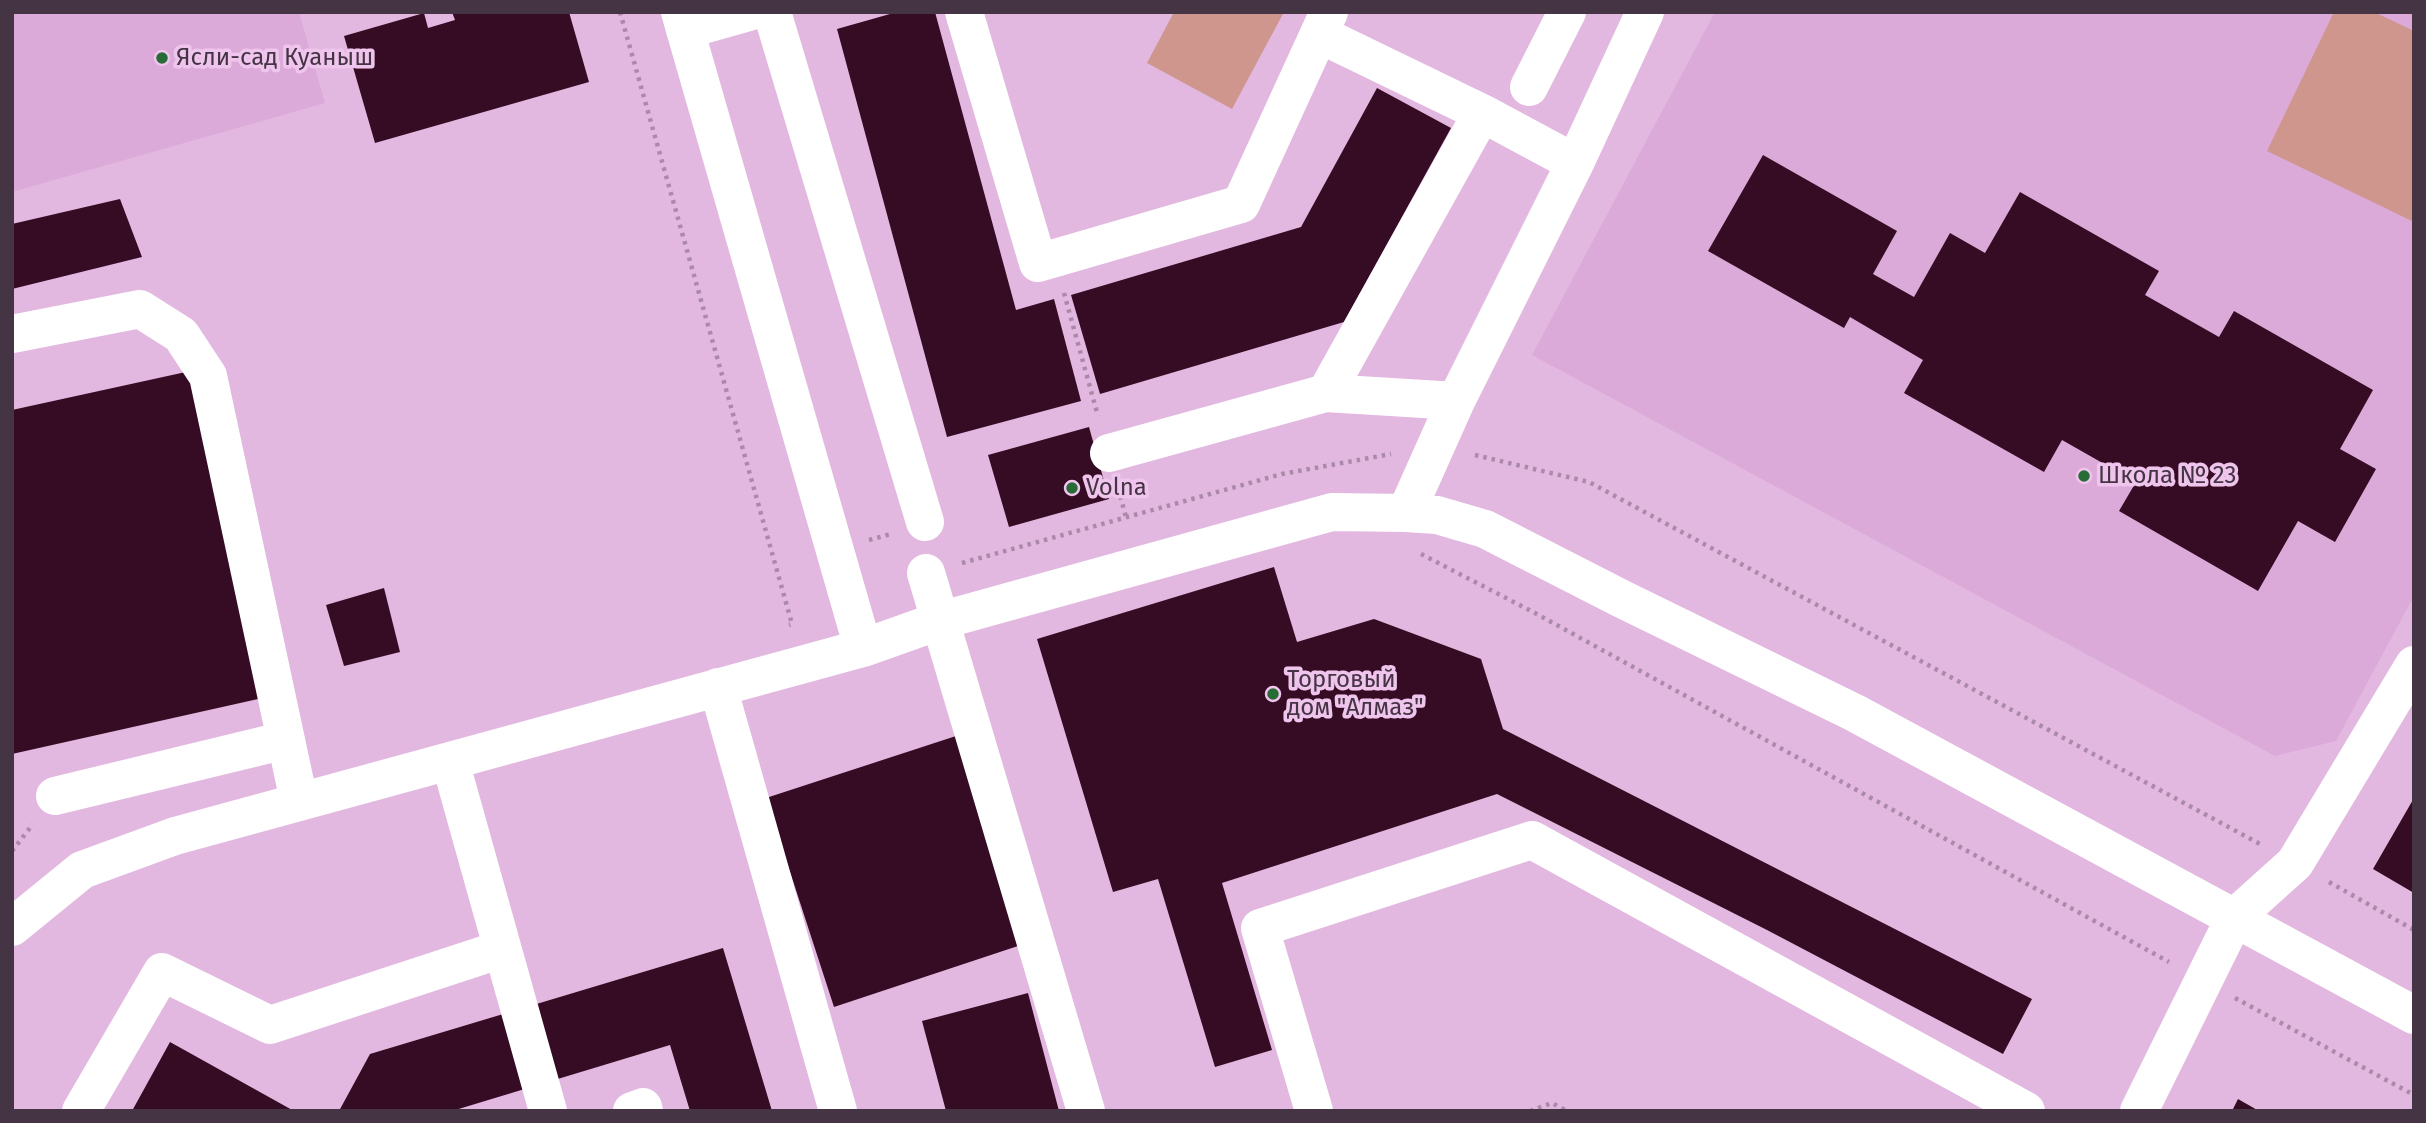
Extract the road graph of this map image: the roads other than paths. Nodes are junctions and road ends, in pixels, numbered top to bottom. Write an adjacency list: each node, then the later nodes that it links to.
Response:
1 (749, 12): 6 (street)
2 (772, 12): 16 (street)
3 (964, 12): 7 (street)
4 (1567, 12): 8 (street)
5 (1645, 12): 10 (street)
6 (682, 21): 19 (street)
7 (1324, 23): 9 (street)
8 (1530, 87)
9 (1482, 113): 10 (street); 12 (street)
10 (1575, 163): 13 (street)
11 (12, 334): 22 (street)
12 (1326, 393): 13 (street); 14 (street)
13 (1455, 401): 15 (street)
14 (1109, 453)
15 (1406, 513): 18 (street); 26 (street)
16 (925, 522)
17 (926, 573): 18 (street)
18 (939, 621): 19 (street); 35 (street)
19 (863, 648): 21 (street)
20 (2414, 665): 26 (street)
21 (718, 687): 23 (street); 34 (street)
22 (286, 740): 24 (street); 25 (street)
23 (450, 761): 25 (street); 28 (street)
24 (55, 796)
25 (299, 801): 27 (street)
26 (2235, 917): 29 (street); 38 (street)
27 (12, 927)
28 (502, 949): 30 (street); 31 (street)
29 (2414, 1015)
30 (81, 1111)
31 (548, 1111)
32 (632, 1111): 33 (street)
33 (644, 1111)
34 (838, 1111)
35 (1086, 1111)
36 (1314, 1111): 37 (street)
37 (2026, 1111)
38 (2139, 1111)

